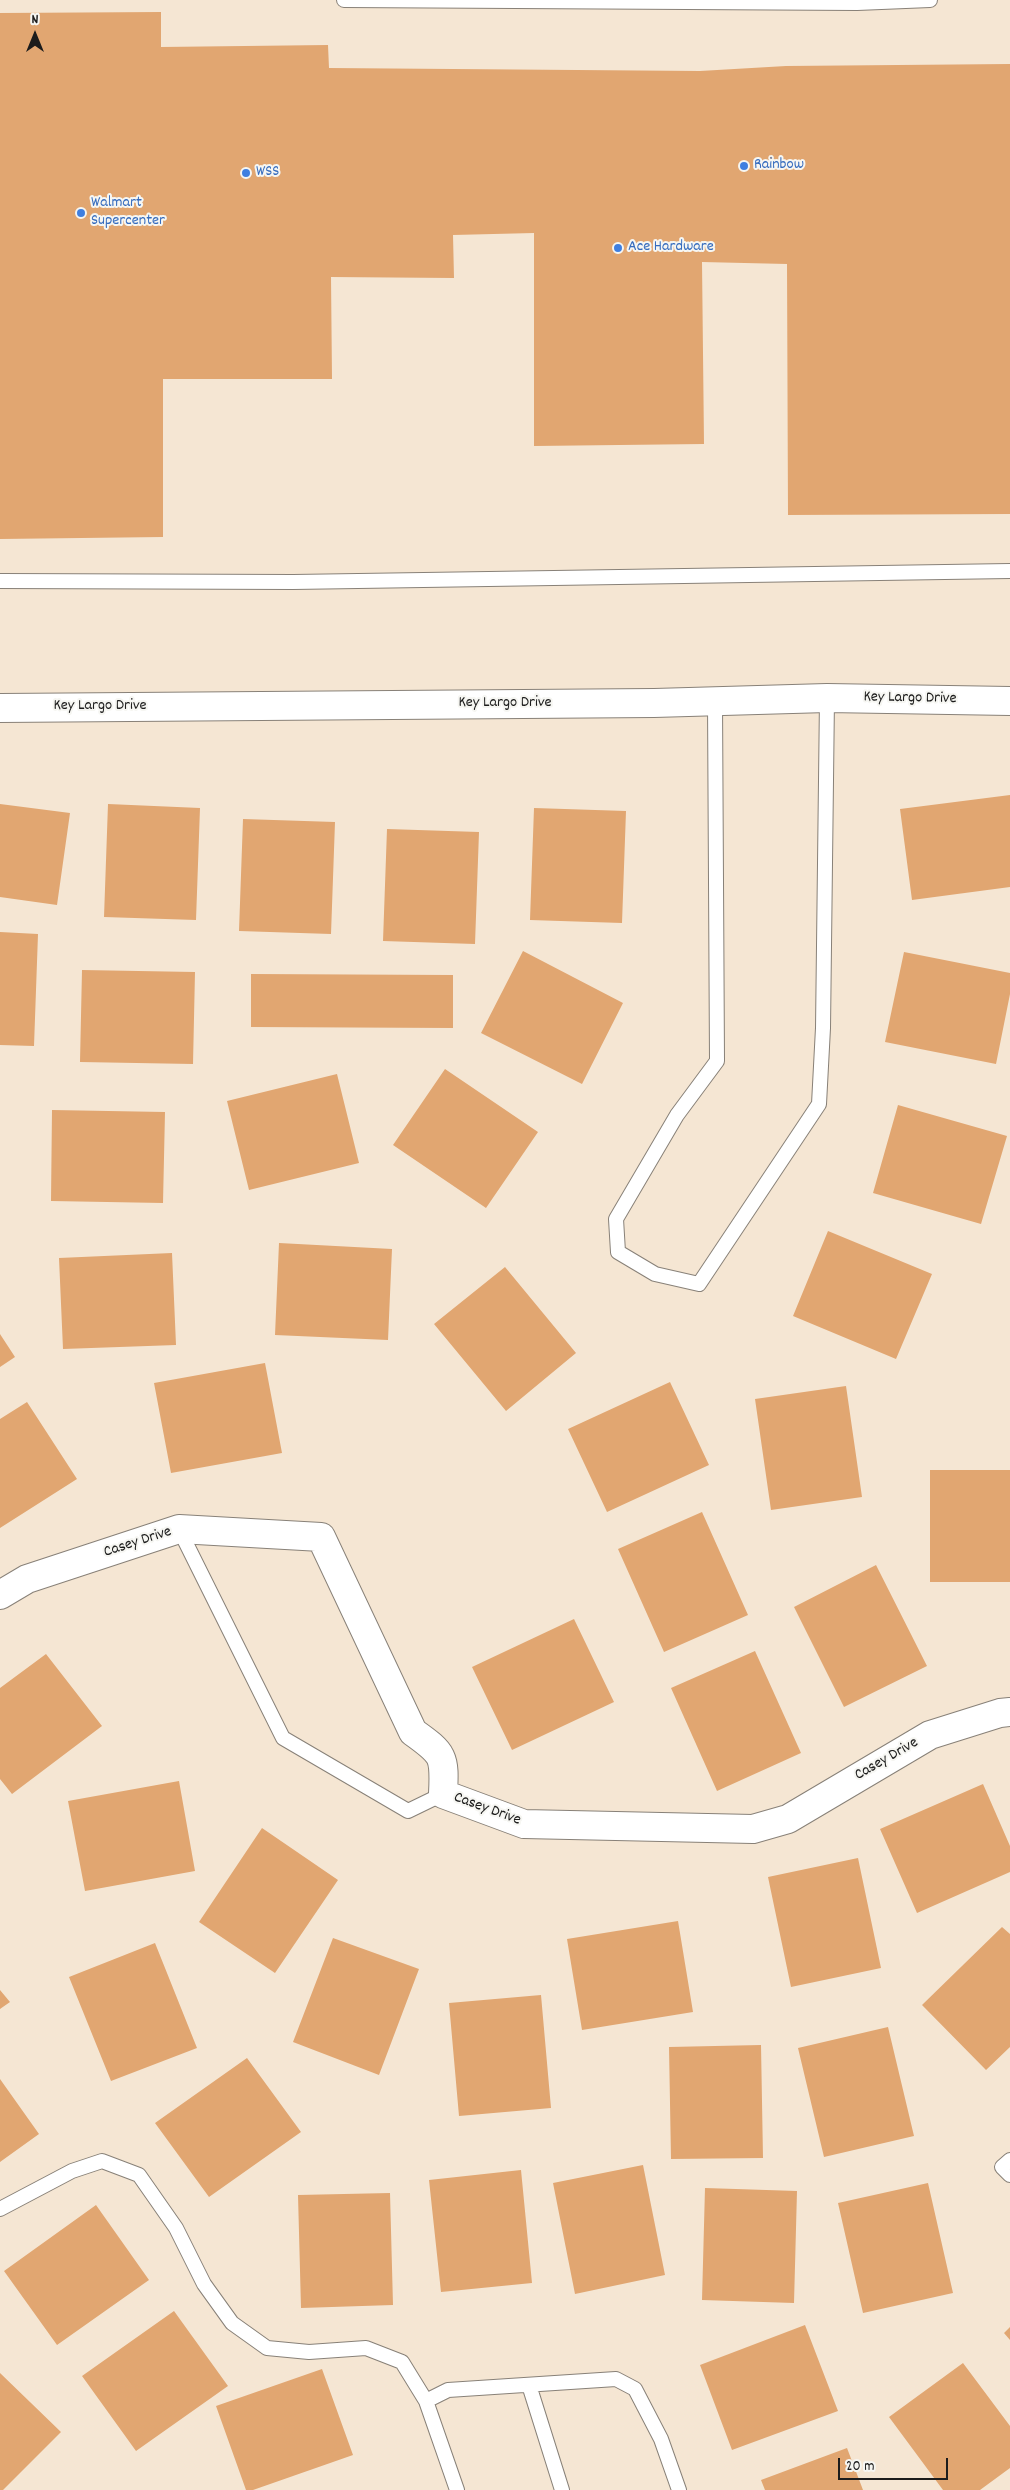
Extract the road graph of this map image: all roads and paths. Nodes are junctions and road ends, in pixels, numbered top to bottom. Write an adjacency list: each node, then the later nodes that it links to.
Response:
1 (344, 0): 2 (lane)
2 (930, 0)
3 (1010, 571): 4 (lane)
4 (0, 581)
5 (827, 698): 6 (street, Key Largo Drive); 7 (street, Key Largo Drive); 7 (lane)
6 (1010, 701)
7 (715, 702): 8 (street, Key Largo Drive)
8 (0, 708)
9 (179, 1529): 10 (street, Casey Drive); 12 (lane); 12 (street, Casey Drive)
10 (0, 1595)
11 (1010, 1712): 12 (street, Casey Drive)
12 (443, 1794)
13 (1010, 2160): 14 (lane)
14 (1010, 2175)
15 (0, 2209): 17 (lane)
16 (529, 2385): 17 (lane); 19 (lane); 20 (lane)
17 (426, 2401): 18 (lane)
18 (457, 2490)
19 (562, 2490)
20 (679, 2490)

